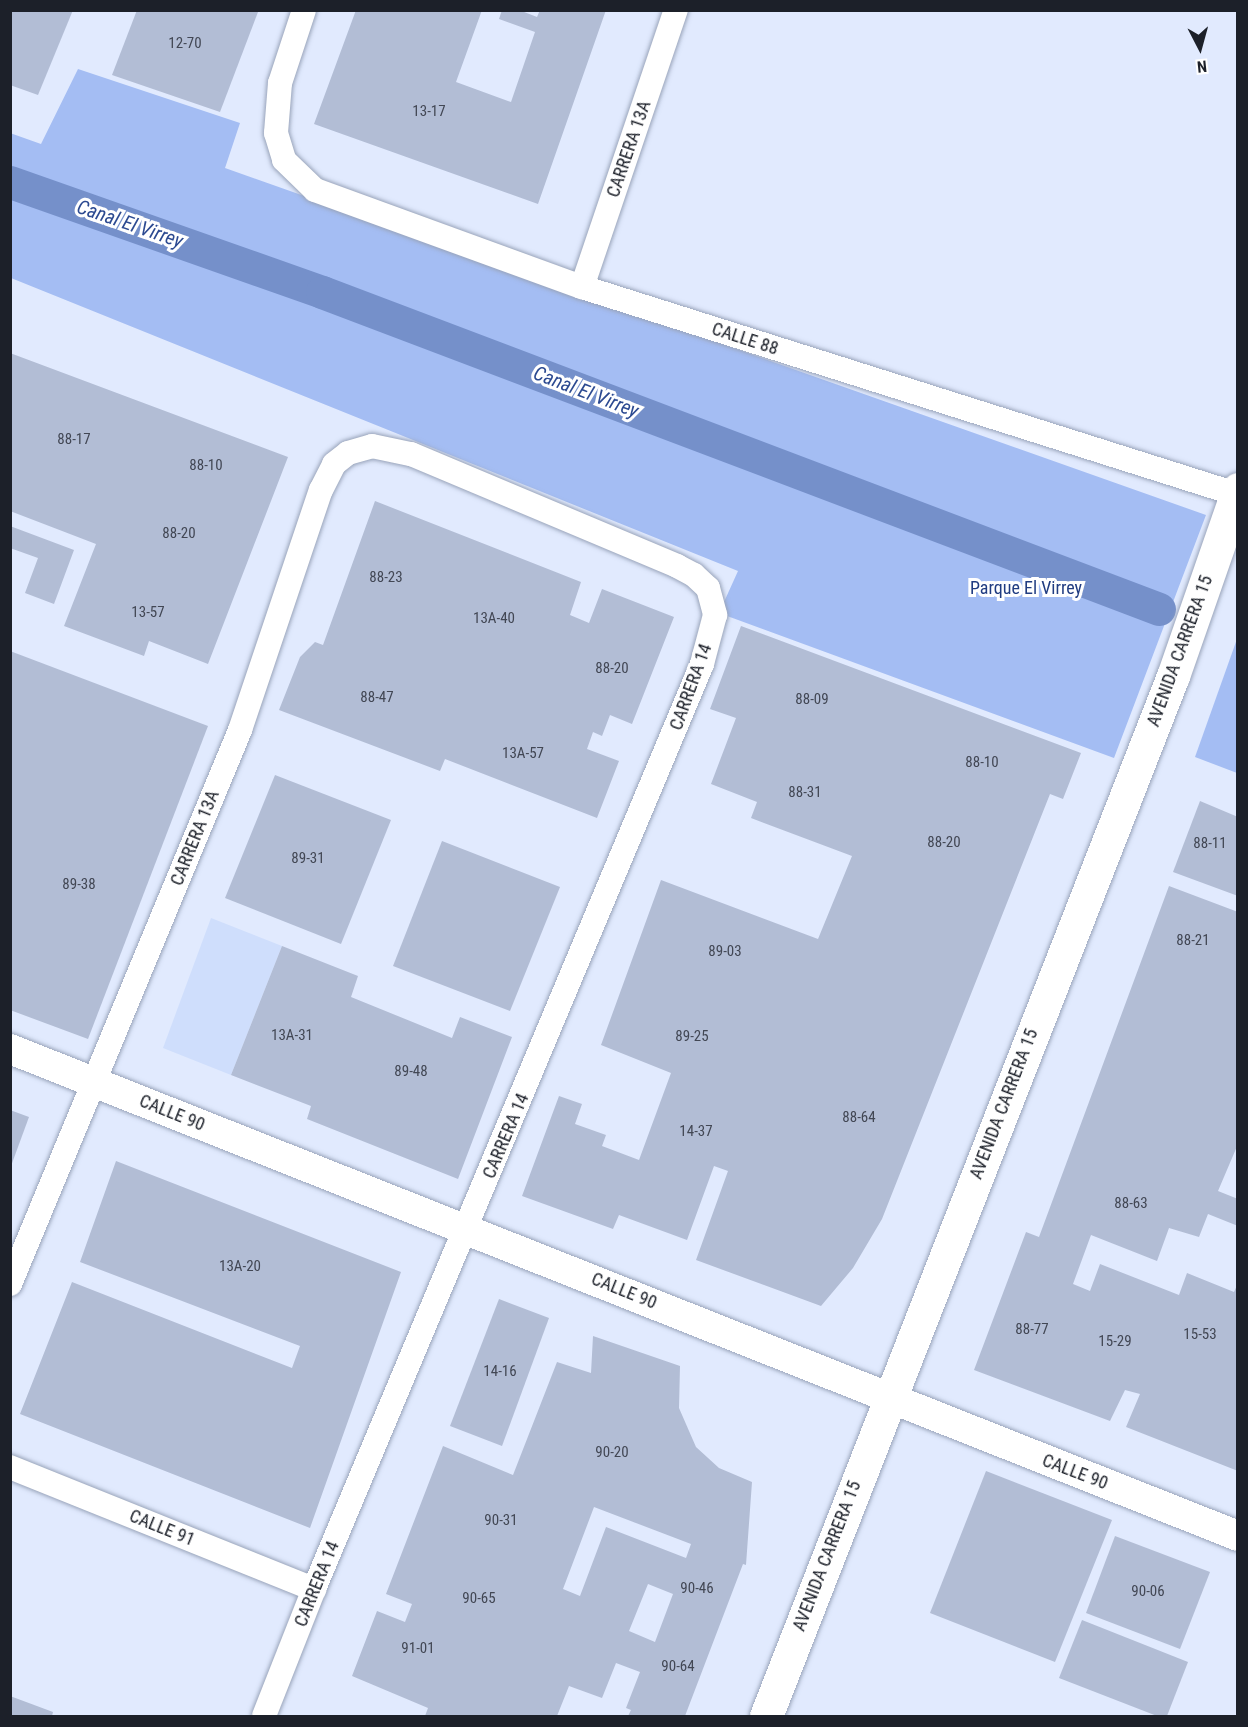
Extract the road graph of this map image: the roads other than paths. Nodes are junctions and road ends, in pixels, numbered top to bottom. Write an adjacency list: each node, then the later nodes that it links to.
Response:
1 (304, 10): 3 (street, CALLE 88)
2 (676, 10): 3 (street, CARRERA 13A)
3 (582, 287): 4 (street, CALLE 88)
4 (1237, 492): 10 (main road, AVENIDA CARRERA 15)
5 (677, 566): 7 (street, CARRERA 13A); 8 (street, CARRERA 14)
6 (10, 1049): 7 (street, CALLE 90)
7 (95, 1083): 8 (street, CALLE 90); 9 (street, CARRERA 13A)
8 (468, 1227): 10 (street, CALLE 90); 13 (street, CARRERA 14)
9 (10, 1284)
10 (888, 1400): 12 (street, CALLE 90); 15 (main road, AVENIDA CARRERA 15)
11 (10, 1467): 13 (street, CALLE 91)
12 (1238, 1536)
13 (314, 1589): 14 (street, CARRERA 14)
14 (264, 1716)
15 (766, 1716)

